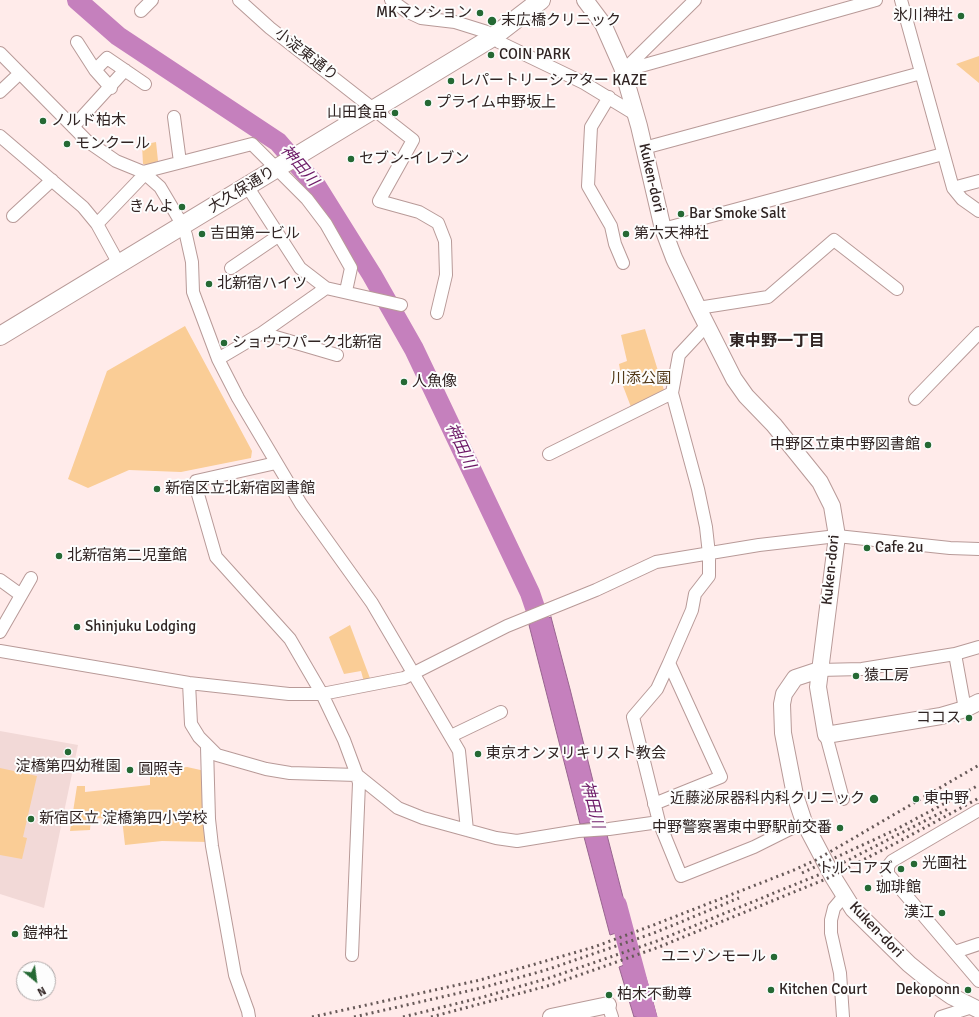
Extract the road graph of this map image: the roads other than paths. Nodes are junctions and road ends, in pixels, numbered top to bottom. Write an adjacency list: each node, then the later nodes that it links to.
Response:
1 (152, 0): 9 (street)
2 (239, 0): 22 (street, 小淀東通り)
3 (391, 0): 10 (street)
4 (541, 0): 10 (main road, 大久保通り)
5 (585, 0): 15 (street, Kuken-dori)
6 (695, 0): 15 (street)
7 (876, 0): 15 (street)
8 (901, 0): 16 (street)
9 (141, 11)
10 (493, 37): 21 (street); 22 (main road, 大久保通り)
11 (76, 42): 13 (street)
12 (0, 53): 17 (street)
13 (95, 70): 14 (street); 19 (street)
14 (125, 70): 18 (street); 19 (street)
15 (623, 71): 23 (street, Kuken-dori)
16 (921, 73): 27 (street); 28 (street)
17 (19, 74): 20 (street); 25 (street)
18 (145, 84)
19 (111, 88): 25 (street)
20 (0, 92)
21 (609, 97): 23 (street); 42 (street)
22 (375, 109): 30 (main road, 大久保通り); 50 (street, 小淀東通り)
23 (635, 114): 27 (street, Kuken-dori)
24 (174, 117): 29 (street)
25 (73, 127): 31 (street)
26 (0, 136): 32 (street)
27 (644, 148): 39 (street, Kuken-dori)
28 (943, 154): 35 (street); 39 (street)
29 (180, 162): 30 (street); 31 (street)
30 (279, 167): 34 (main road, 大久保通り); 47 (street)
31 (144, 172): 38 (street); 40 (street)
32 (52, 180): 37 (street); 38 (street)
33 (979, 182): 35 (street)
34 (247, 186): 40 (main road, 大久保通り); 41 (street)
35 (953, 188): 36 (street)
36 (979, 211)
37 (13, 216)
38 (97, 224): 43 (street)
39 (663, 229): 49 (street, Kuken-dori)
40 (184, 230): 43 (main road, 大久保通り); 56 (street)
41 (278, 236): 44 (street); 45 (street)
42 (623, 263)
43 (119, 264): 54 (main road, 大久保通り)
44 (231, 268)
45 (326, 288): 47 (street); 52 (street)
46 (897, 289): 49 (street)
47 (346, 291): 48 (street)
48 (401, 305)
49 (698, 308): 51 (street, Kuken-dori)
50 (437, 313)
51 (707, 325): 57 (street); 61 (street, Kuken-dori)
52 (262, 333): 55 (street); 56 (street)
53 (979, 333): 58 (street)
54 (0, 336)
55 (337, 355)
56 (218, 359): 60 (street)
57 (672, 393): 59 (street); 63 (street)
58 (915, 399)
59 (549, 454)
60 (276, 463): 73 (street); 75 (street)
61 (837, 536): 62 (street); 63 (street); 72 (street, Kuken-dori)
62 (979, 549)
63 (709, 554): 71 (street); 73 (street)
64 (31, 578): 66 (street)
65 (0, 580): 66 (street)
66 (21, 595): 67 (street)
67 (0, 632)
68 (979, 648): 70 (street)
69 (0, 651): 74 (street)
70 (955, 654): 72 (street); 76 (street)
71 (669, 663): 83 (street); 83 (street)
72 (819, 670): 78 (street); 86 (street, Kuken-dori)
73 (414, 673): 75 (street); 79 (street)
74 (189, 683): 75 (street); 80 (street)
75 (322, 694): 81 (street)
76 (972, 705): 78 (street)
77 (501, 712): 79 (street)
78 (826, 734): 82 (street)
79 (450, 736): 87 (street)
80 (207, 747): 81 (street); 95 (street)
81 (357, 775): 87 (street); 91 (street)
82 (843, 799)
83 (654, 804): 85 (street)
84 (979, 810): 90 (street)
85 (659, 822): 86 (street); 87 (street)
86 (804, 822): 88 (street, Kuken-dori)
87 (467, 830)
88 (844, 896): 93 (street, Kuken-dori); 97 (street)
89 (979, 944): 90 (street)
90 (955, 952): 92 (street)
91 (352, 955)
92 (979, 981)
93 (976, 1008): 98 (street)
94 (610, 1011): 96 (street)
95 (249, 1017)
96 (551, 1017)
97 (843, 1017)
98 (941, 1017)

